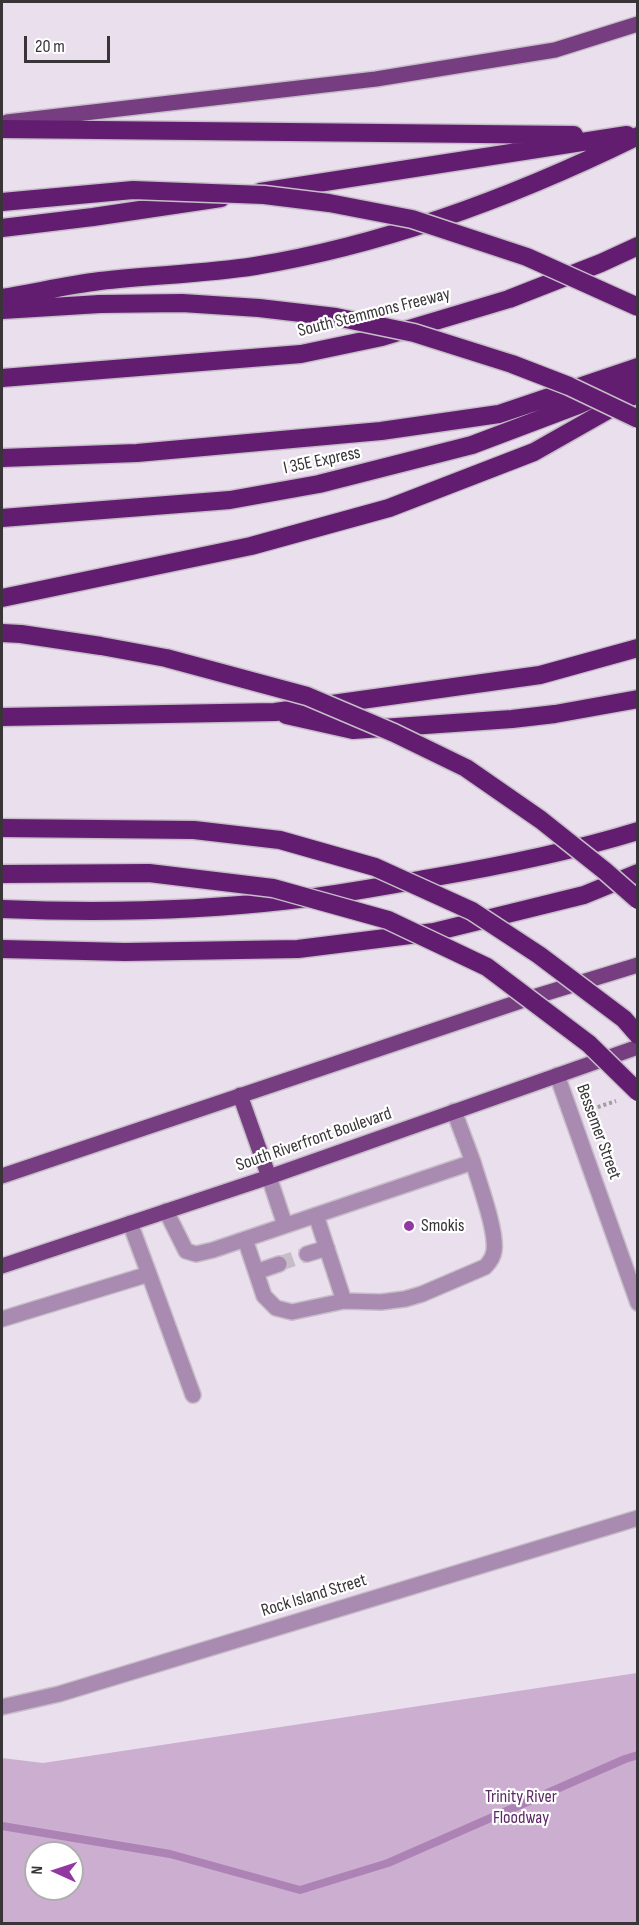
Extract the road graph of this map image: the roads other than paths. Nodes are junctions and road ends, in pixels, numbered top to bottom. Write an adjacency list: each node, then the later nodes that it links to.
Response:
1 (638, 24): 2 (main road)
2 (2, 123)
3 (2, 129): 4 (highway)
4 (634, 135): 6 (highway); 8 (highway)
5 (2, 202): 9 (highway, bridge)
6 (2, 228)
7 (638, 246): 12 (highway, South Stemmons Freeway)
8 (2, 298)
9 (638, 307)
10 (2, 310): 15 (highway, bridge)
11 (638, 367): 16 (highway)
12 (2, 378)
13 (638, 378): 17 (highway, I 35E Express)
14 (638, 393): 18 (highway)
15 (638, 419)
16 (2, 458)
17 (2, 518)
18 (2, 598)
19 (2, 633): 28 (highway, bridge)
20 (638, 648): 22 (highway)
21 (638, 699): 22 (highway)
22 (275, 712): 23 (highway)
23 (2, 717)
24 (2, 828): 32 (highway, bridge)
25 (638, 831): 29 (highway)
26 (638, 873): 30 (highway)
27 (2, 874): 35 (highway, bridge)
28 (638, 900)
29 (2, 909)
30 (2, 949)
31 (638, 965): 36 (main road)
32 (638, 1035)
33 (638, 1047): 34 (main road, South Riverfront Boulevard)
34 (557, 1075): 37 (main road, South Riverfront Boulevard); 53 (street, Bessemer Street)
35 (638, 1092)
36 (240, 1095): 39 (main road); 40 (main road)
37 (454, 1111): 38 (street); 40 (main road, South Riverfront Boulevard)
38 (473, 1162): 42 (street); 52 (street)
39 (2, 1176)
40 (268, 1177): 41 (main road, South Riverfront Boulevard); 44 (street)
41 (166, 1211): 43 (main road, South Riverfront Boulevard); 45 (street)
42 (316, 1215): 44 (street); 46 (street)
43 (130, 1223): 49 (main road, South Riverfront Boulevard); 51 (street)
44 (285, 1225): 45 (street)
45 (246, 1239): 50 (street)
46 (327, 1248): 47 (street); 52 (street)
47 (307, 1254)
48 (279, 1264): 50 (street)
49 (2, 1266)
50 (256, 1272): 52 (street)
51 (150, 1274): 54 (street); 55 (street)
52 (344, 1300)
53 (638, 1303)
54 (2, 1319)
55 (193, 1395)
56 (638, 1518): 57 (street, Rock Island Street)
57 (2, 1707)

